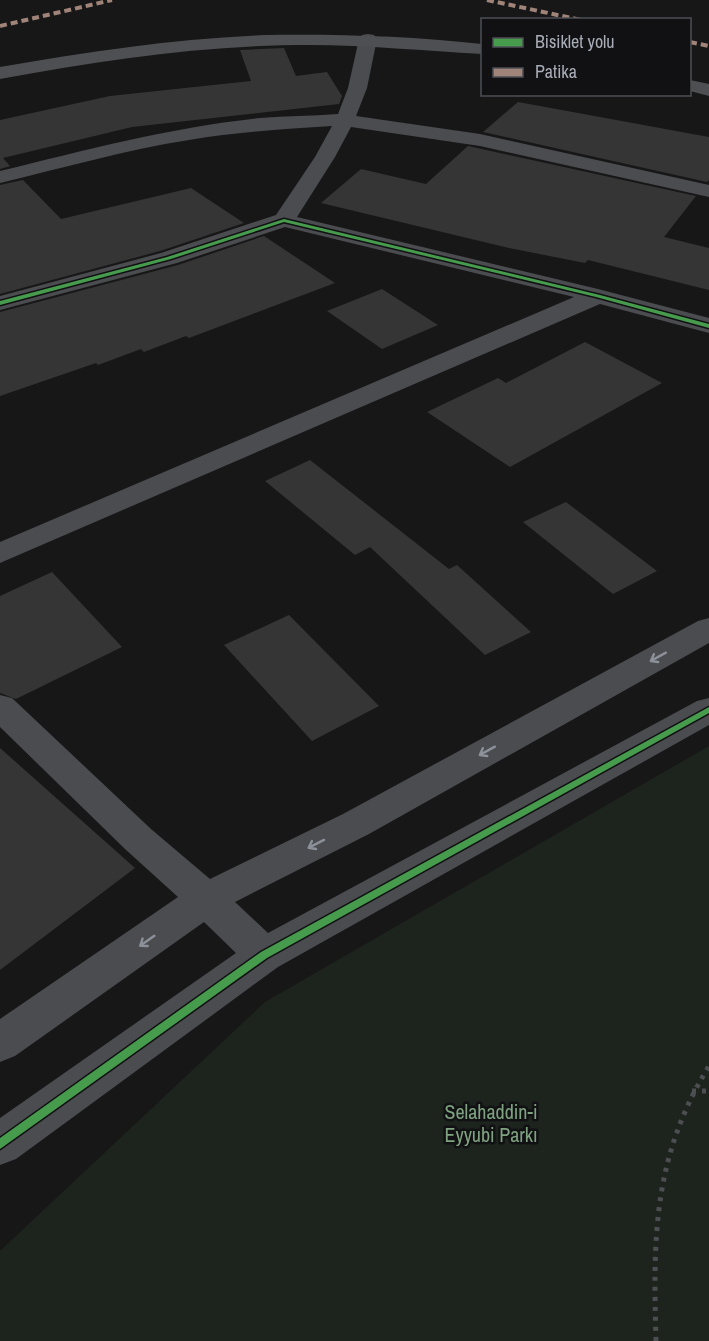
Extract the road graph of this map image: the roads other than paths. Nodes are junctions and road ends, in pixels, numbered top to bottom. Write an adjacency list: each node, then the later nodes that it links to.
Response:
1 (368, 39): 3 (main road); 5 (main road); 10 (street)
2 (481, 39): 4 (main road)
3 (481, 50)
4 (0, 62)
5 (0, 73)
6 (691, 73): 7 (main road)
7 (709, 77)
8 (691, 86): 9 (main road)
9 (709, 90)
10 (344, 120): 11 (street); 12 (street); 13 (street)
11 (0, 177)
12 (709, 191)
13 (284, 220): 14 (street); 15 (street)
14 (598, 296): 16 (street); 17 (street)
15 (0, 303)
16 (709, 326)
17 (0, 553)
18 (709, 628): 21 (street, one-way to 21)
19 (0, 707): 21 (street)
20 (709, 710): 22 (street)
21 (206, 899): 22 (street); 23 (street, one-way to 23)
22 (264, 955): 24 (street)
23 (0, 1043)
24 (0, 1144)

